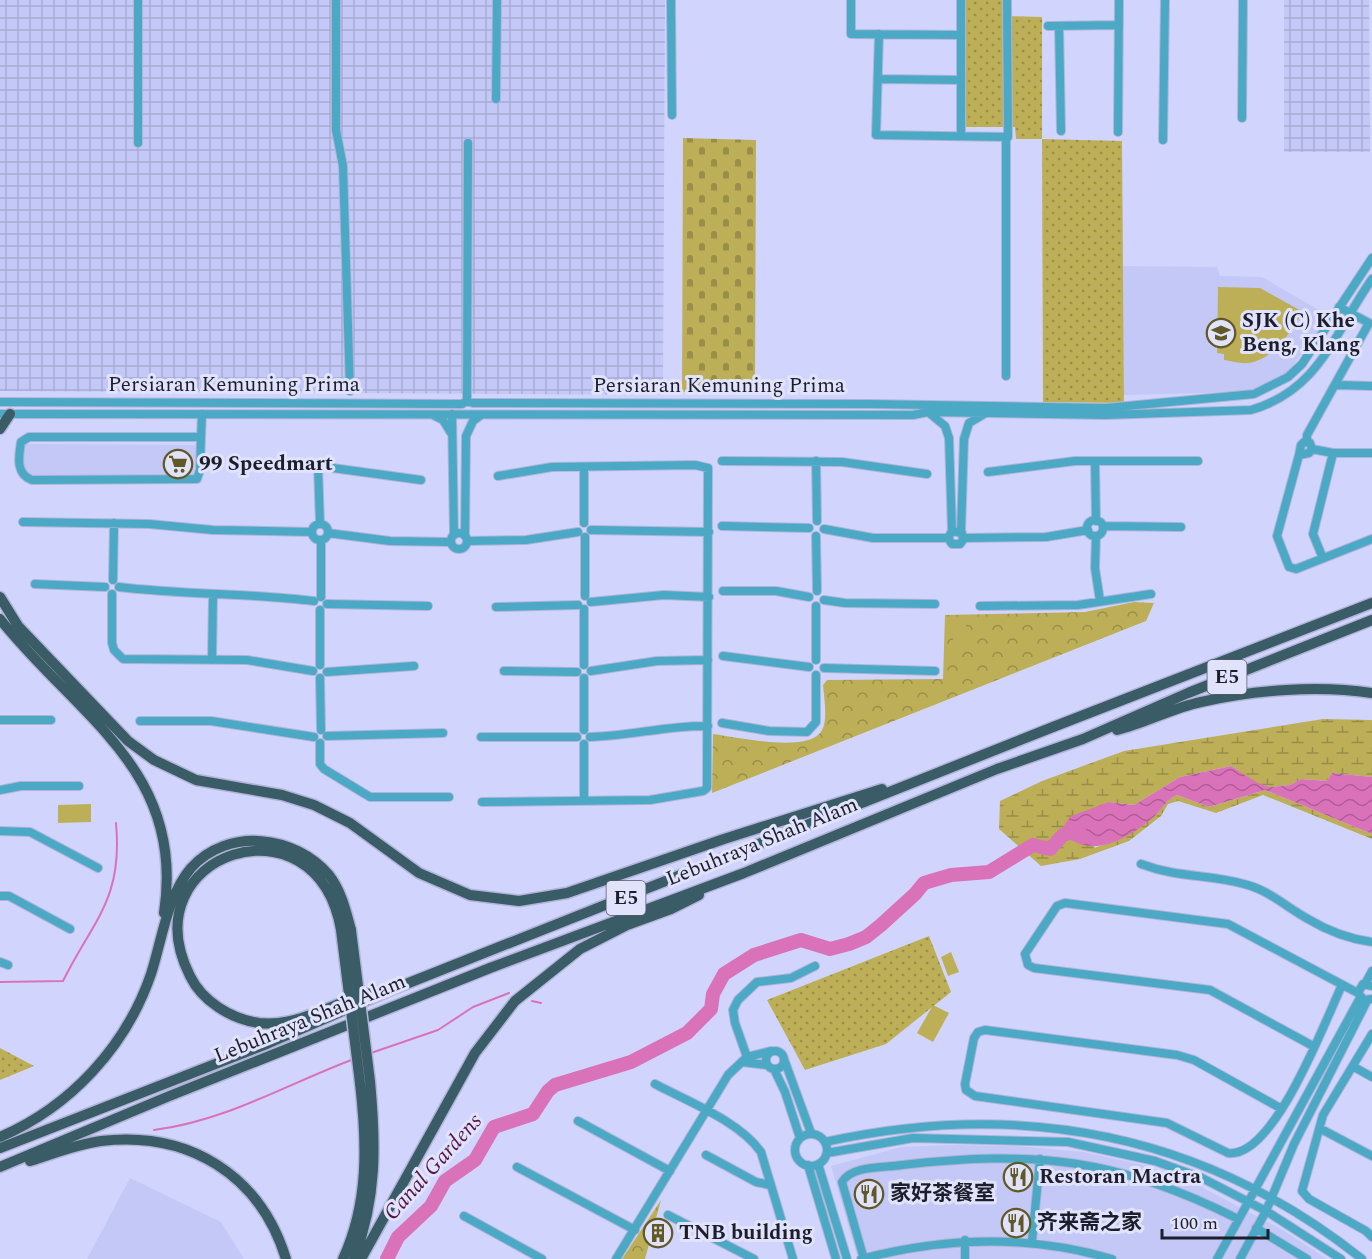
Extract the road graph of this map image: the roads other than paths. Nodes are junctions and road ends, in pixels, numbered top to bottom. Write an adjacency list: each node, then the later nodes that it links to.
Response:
1 (138, 0): 27 (street)
2 (336, 0): 36 (street)
3 (498, 0): 18 (street)
4 (671, 0): 19 (street)
5 (851, 0): 14 (street)
6 (961, 0): 15 (street)
7 (1007, 0): 24 (street)
8 (1119, 0): 11 (street)
9 (1165, 0): 25 (street)
10 (1243, 0): 20 (street)
11 (1119, 25): 13 (street); 22 (street)
12 (1047, 26): 13 (street)
13 (1059, 26): 21 (street)
14 (879, 34): 15 (street); 16 (street)
15 (961, 35): 17 (street)
16 (878, 79): 17 (street); 23 (street)
17 (961, 80): 23 (street)
18 (496, 99)
19 (672, 115)
20 (1242, 118)
21 (1060, 131)
22 (1118, 132)
23 (961, 136): 24 (street)
24 (1006, 136): 33 (street)
25 (1162, 140)
26 (468, 142): 39 (street)
27 (138, 143)
28 (1372, 258): 30 (street, Persiaran Kemuning Prima)
29 (1372, 279): 31 (street, Persiaran Kemuning Prima)
30 (1339, 307): 31 (street); 37 (street, Persiaran Kemuning Prima)
31 (1350, 313): 32 (street); 42 (street, Persiaran Kemuning Prima)
32 (1371, 323): 34 (street)
33 (1006, 376)
34 (1336, 386): 35 (street); 51 (street)
35 (1372, 386)
36 (350, 391)
37 (1161, 401): 39 (street, Persiaran Kemuning Prima); 42 (street)
38 (0, 402): 39 (street, Persiaran Kemuning Prima)
39 (470, 402): 46 (street)
40 (928, 412): 41 (street, Persiaran Kemuning Prima); 47 (street, Persiaran Kemuning Prima); 56 (street)
41 (994, 412): 42 (street, Persiaran Kemuning Prima); 57 (street)
42 (1161, 412)
43 (5, 414): 44 (street, Persiaran Kemuning Prima); 48 (highway)
44 (202, 414): 45 (street, Persiaran Kemuning Prima); 50 (street)
45 (426, 414): 46 (street, Persiaran Kemuning Prima); 49 (street)
46 (452, 414): 47 (street, Persiaran Kemuning Prima); 49 (street)
47 (495, 414): 91 (street)
48 (0, 429)
49 (452, 435): 89 (street)
50 (201, 437): 50 (street)
51 (1307, 441): 52 (street); 55 (street)
52 (1312, 449): 53 (street); 55 (street)
53 (1333, 453): 54 (street); 93 (street)
54 (1372, 453)
55 (1299, 455): 93 (street)
56 (950, 460): 57 (street); 85 (street)
57 (963, 460): 86 (street)
58 (722, 461): 59 (street)
59 (816, 461): 66 (street); 69 (street)
60 (1198, 461): 61 (street)
61 (1095, 462): 65 (street); 74 (street)
62 (233, 465): 63 (street)
63 (318, 466): 68 (street); 73 (street)
64 (584, 467): 67 (street); 72 (street); 82 (street)
65 (988, 472)
66 (927, 474)
67 (498, 476)
68 (421, 480)
69 (817, 521): 77 (street); 78 (street)
70 (23, 522): 71 (street)
71 (114, 523): 81 (street); 94 (street)
72 (584, 523): 79 (street); 84 (street)
73 (320, 524): 81 (street); 83 (street)
74 (1100, 524): 76 (street); 80 (street); 88 (street)
75 (722, 526): 77 (street)
76 (1181, 527)
77 (809, 528): 87 (street)
78 (824, 529): 85 (street); 87 (street)
79 (591, 530): 82 (street); 84 (street)
80 (1088, 530): 86 (street); 88 (street)
81 (312, 532): 92 (street)
82 (709, 532): 105 (street)
83 (328, 533): 89 (street); 92 (street)
84 (581, 535): 91 (street); 103 (street)
85 (950, 535): 86 (street); 86 (street)
86 (962, 535)
87 (816, 536): 99 (street)
88 (1096, 536): 109 (street)
89 (452, 538): 91 (street); 91 (street)
90 (1372, 538): 93 (street)
91 (466, 539)
92 (321, 540): 107 (street)
93 (1322, 556)
94 (113, 580): 96 (street); 97 (street)
95 (35, 584): 96 (street)
96 (105, 587): 100 (street)
97 (119, 587): 100 (street); 102 (street)
98 (723, 591): 106 (street)
99 (817, 591): 106 (street); 108 (street)
100 (112, 594): 122 (street)
101 (1151, 594): 109 (street)
102 (213, 595): 107 (street); 122 (street)
103 (585, 596): 110 (street); 118 (street)
104 (0, 597): 154 (highway)
105 (709, 597): 110 (street); 123 (street)
106 (809, 597): 114 (street)
107 (317, 599): 116 (street)
108 (824, 600): 112 (street); 114 (street)
109 (1100, 601): 115 (street)
110 (591, 602): 118 (street)
111 (1372, 603): 154 (highway, Lebuhraya Shah Alam / E5)
112 (935, 604)
113 (428, 606): 116 (street)
114 (816, 606): 124 (street)
115 (980, 606)
116 (324, 607): 125 (street)
117 (496, 607): 118 (street)
118 (581, 607): 128 (street)
119 (0, 619): 168 (highway)
120 (1372, 620): 151 (highway, Lebuhraya Shah Alam / E5)
121 (723, 656): 127 (street)
122 (212, 660): 131 (street)
123 (708, 660): 128 (street); 143 (street)
124 (816, 660): 127 (street); 129 (street)
125 (320, 665): 131 (street); 133 (street)
126 (414, 666): 133 (street)
127 (809, 667): 135 (street)
128 (587, 668): 134 (street); 137 (street)
129 (824, 668): 130 (street); 135 (street)
130 (935, 670)
131 (313, 671): 136 (street)
132 (504, 671): 134 (street)
133 (327, 672): 136 (street)
134 (578, 672): 137 (street)
135 (816, 675): 142 (street)
136 (320, 678): 145 (street)
137 (584, 678): 144 (street)
138 (1372, 693): 151 (highway)
139 (0, 720): 140 (street)
140 (51, 720)
141 (140, 721): 147 (street)
142 (722, 723)
143 (708, 726): 150 (street); 158 (street)
144 (584, 730): 149 (street); 150 (street)
145 (324, 733): 146 (street); 147 (street); 152 (street)
146 (443, 733)
147 (314, 736): 152 (street)
148 (482, 737): 149 (street)
149 (577, 737): 153 (street)
150 (591, 737): 153 (street)
151 (1083, 739): 163 (highway, Lebuhraya Shah Alam / E5)
152 (320, 743): 157 (street)
153 (584, 744): 158 (street)
154 (947, 771): 173 (highway, Lebuhraya Shah Alam / E5)
155 (79, 786): 156 (street)
156 (0, 790)
157 (449, 797)
158 (584, 800): 159 (street)
159 (482, 802)
160 (0, 831): 162 (street)
161 (1141, 864): 167 (street)
162 (98, 868)
163 (744, 873): 201 (highway, Lebuhraya Shah Alam / E5); 224 (highway)
164 (0, 896): 165 (street)
165 (70, 928)
166 (346, 930): 168 (highway); 173 (highway); 183 (highway, bridge)
167 (1372, 942)
168 (160, 943): 190 (highway)
169 (815, 966): 178 (street)
170 (1372, 971): 172 (street)
171 (1342, 985): 174 (street); 176 (street); 176 (street)
172 (1369, 985): 174 (street)
173 (392, 990): 193 (highway, Lebuhraya Shah Alam / E5)
174 (1367, 998): 202 (street); 205 (street)
175 (1372, 1034): 181 (street)
176 (1313, 1046): 185 (street)
177 (771, 1051): 178 (street); 179 (street); 180 (street)
178 (745, 1059): 180 (street); 186 (street)
179 (784, 1059): 180 (street); 189 (street)
180 (770, 1067): 191 (street)
181 (1354, 1067): 182 (street); 188 (street)
182 (1372, 1077)
183 (365, 1082): 222 (highway); 223 (highway)
184 (656, 1084): 186 (street)
185 (1282, 1108): 185 (street)
186 (706, 1112): 203 (street); 206 (street)
187 (578, 1121): 203 (street)
188 (1321, 1128): 196 (street); 217 (street)
189 (811, 1133): 191 (street); 192 (street)
190 (0, 1137)
191 (800, 1138): 199 (street)
192 (825, 1142): 194 (street); 204 (street)
193 (0, 1148)
194 (827, 1153): 198 (street); 209 (street)
195 (706, 1155): 206 (street)
196 (1372, 1155)
197 (1040, 1159): 214 (street); 219 (street); 231 (street)
198 (818, 1164): 199 (street); 230 (street)
199 (808, 1165): 229 (street)
200 (517, 1167): 216 (street)
201 (0, 1168): 221 (highway)
202 (1264, 1168): 204 (street); 207 (street)
203 (670, 1171): 216 (street)
204 (1243, 1183): 207 (street)
205 (1278, 1183): 208 (street); 210 (street)
206 (770, 1185): 228 (street)
207 (1255, 1188): 208 (street); 209 (street)
208 (1270, 1196): 210 (street); 211 (street)
209 (1248, 1201): 211 (street); 214 (street)
210 (1291, 1208): 237 (street)
211 (1266, 1211): 215 (street); 220 (street)
212 (668, 1215): 227 (street)
213 (464, 1216): 225 (street)
214 (1238, 1219): 234 (street)
215 (1256, 1228): 235 (street); 236 (street)
216 (635, 1230): 226 (street)
217 (1372, 1237)
218 (965, 1240): 219 (street); 231 (street); 232 (street)
219 (1032, 1241): 233 (street)
220 (1336, 1257)
221 (286, 1259)
222 (343, 1259)
223 (354, 1259)
224 (361, 1259)
225 (542, 1259)
226 (616, 1259)
227 (754, 1259)
228 (793, 1259)
229 (836, 1259)
230 (847, 1259)
231 (862, 1259)
232 (965, 1259)
233 (1110, 1259)
234 (1216, 1259)
235 (1240, 1259)
236 (1307, 1259)
237 (1362, 1259)

